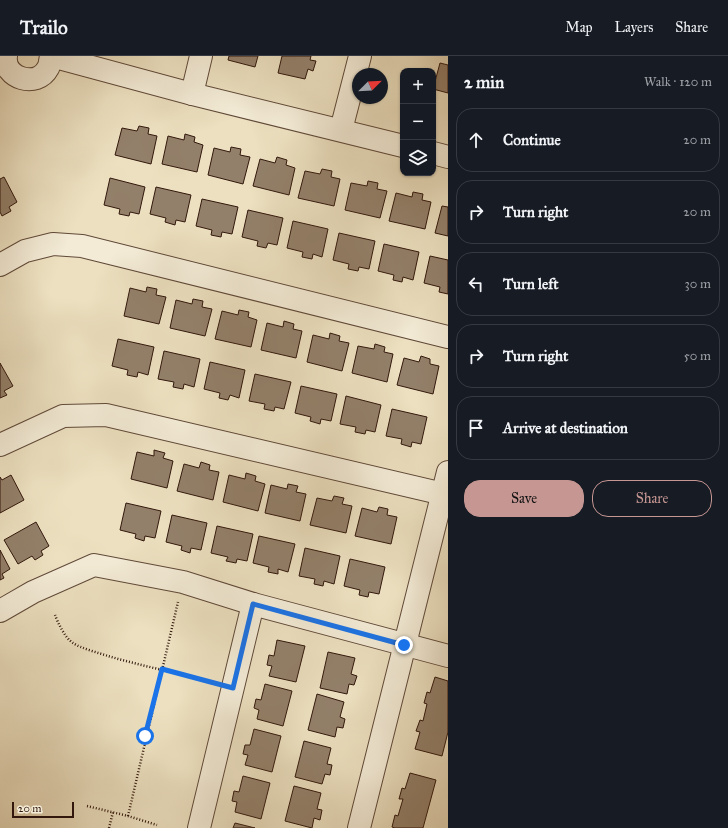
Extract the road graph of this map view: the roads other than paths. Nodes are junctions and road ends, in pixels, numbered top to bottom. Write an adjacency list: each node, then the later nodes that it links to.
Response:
1 (51, 56): 4 (street); 5 (street)
2 (201, 56): 5 (street)
3 (360, 56): 6 (street)
4 (4, 61)
5 (192, 94): 6 (street)
6 (341, 130): 7 (street)
7 (400, 145)
8 (436, 154): 9 (street)
9 (448, 157)
10 (0, 265): 11 (street)
11 (448, 336)
12 (0, 445): 14 (street)
13 (448, 472): 14 (street)
14 (445, 495): 17 (street)
15 (253, 604): 16 (street); 17 (street); 19 (street)
16 (0, 611)
17 (404, 645): 18 (street); 20 (street)
18 (448, 656)
19 (198, 828)
20 (359, 828)

